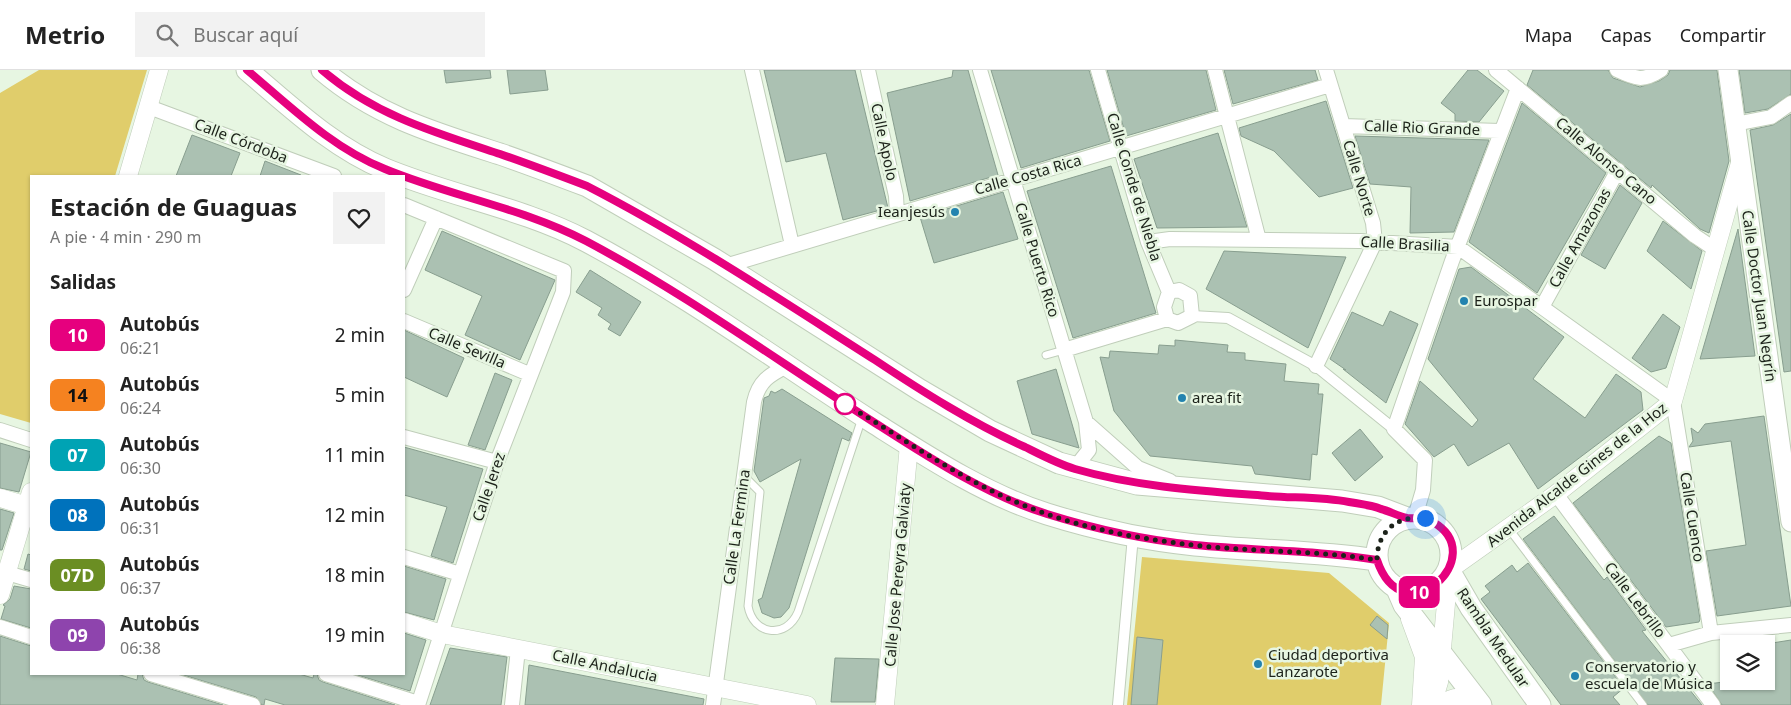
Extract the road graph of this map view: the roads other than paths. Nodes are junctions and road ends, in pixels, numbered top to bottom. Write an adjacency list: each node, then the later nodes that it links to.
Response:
1 (159, 70): 17 (street)
2 (247, 70): 27 (main road)
3 (322, 70): 39 (main road)
4 (752, 70): 36 (street)
5 (868, 70): 31 (street, Calle Apolo)
6 (980, 70): 29 (street, Calle Puerto Rico)
7 (1098, 70): 22 (street, Calle Conde de Niebla)
8 (1215, 70): 18 (street)
9 (1326, 70): 14 (street, Calle Norte)
10 (1496, 70): 15 (street, Calle Alonso Cano)
11 (1617, 70): 12 (street)
12 (1661, 70)
13 (1728, 70): 19 (main road, Calle Doctor Juan Negrín)
14 (1330, 85): 18 (street, Calle Costa Rica); 20 (street, Calle Norte)
15 (1518, 88): 21 (street); 24 (street, Calle Alonso Cano)
16 (1791, 103): 19 (street)
17 (149, 106): 25 (street); 26 (street, Calle Córdoba)
18 (1227, 116): 22 (street, Calle Costa Rica); 33 (street)
19 (1735, 124): 23 (main road, Calle Doctor Juan Negrín)
20 (1343, 126): 21 (street, Calle Rio Grande); 35 (street, Calle Norte)
21 (1500, 131): 37 (street)
22 (1121, 148): 29 (street, Calle Costa Rica); 34 (street, Calle Conde de Niebla)
23 (1741, 162): 38 (street, Avenida Alcalde Gines de la Hoz); 66 (main road, Calle Doctor Juan Negrín)
24 (1618, 170): 38 (street, Calle Alonso Cano); 42 (street, Calle Amazonas)
25 (128, 175)
26 (331, 175)
27 (403, 175)
28 (405, 176): 48 (main road)
29 (1014, 181): 31 (street, Calle Costa Rica); 46 (street, Calle Puerto Rico)
30 (405, 205): 32 (street)
31 (897, 214): 36 (street, Calle Costa Rica)
32 (436, 218): 40 (street); 50 (street, Calle Jerez)
33 (1259, 240): 34 (street, Calle Brasilia); 35 (street, Calle Brasilia)
34 (1148, 242): 41 (street, Calle Conde de Niebla)
35 (1375, 242): 37 (street, Calle Brasilia); 49 (street)
36 (792, 245): 39 (street, Calle Costa Rica)
37 (1458, 247): 42 (street, Calle Brasilia); 54 (street)
38 (1716, 250): 51 (street, Avenida Alcalde Gines de la Hoz)
39 (725, 266): 60 (main road)
40 (405, 288)
41 (1169, 292): 43 (street); 44 (street)
42 (1542, 306): 51 (street, Calle Brasilia)
43 (1192, 316): 44 (street); 49 (street)
44 (1167, 320): 46 (street)
45 (405, 321): 50 (street, Calle Sevilla)
46 (1064, 350): 47 (lane); 53 (street, Calle Puerto Rico)
47 (1046, 355)
48 (787, 366): 52 (main road); 61 (street, Calle La Fermina)
49 (1316, 366): 54 (street)
50 (530, 374): 59 (street, Calle Jerez)
51 (1673, 401): 63 (street, Avenida Alcalde Gines de la Hoz); 81 (street, Calle Cuenco)
52 (863, 415): 58 (main road); 61 (lane)
53 (1086, 422): 60 (street, Calle Puerto Rico); 62 (street)
54 (1394, 429): 67 (street)
55 (0, 430): 57 (street)
56 (405, 437): 59 (street)
57 (30, 440)
58 (910, 445): 69 (main road); 94 (street, Calle Jose Pereyra Galviaty)
59 (497, 462): 74 (street, Calle Jerez)
60 (1074, 469): 62 (main road)
61 (744, 475): 89 (street, Calle La Fermina)
62 (1187, 488): 67 (main road)
63 (1556, 494): 68 (street, Avenida Alcalde Gines de la Hoz); 84 (street, Calle Lebrillo)
64 (0, 498): 65 (street)
65 (30, 502): 73 (street)
66 (1790, 515)
67 (1411, 517): 71 (main road); 72 (main road)
68 (1509, 528): 72 (street, Avenida Alcalde Gines de la Hoz); 101 (lane)
69 (1133, 536): 71 (main road); 95 (street)
70 (405, 557): 74 (street)
71 (1377, 560): 77 (main road)
72 (1449, 570): 77 (main road); 86 (street); 100 (main road, Rambla Medular)
73 (3, 572): 75 (street); 76 (street)
74 (460, 574): 82 (street, Calle Jerez)
75 (30, 580)
76 (0, 595)
77 (1401, 597): 86 (main road); 96 (street)
78 (405, 622): 82 (street, Calle Andalucia)
79 (1791, 625): 81 (street)
80 (0, 627): 83 (street)
81 (1711, 633): 84 (street)
82 (442, 634): 85 (street, Calle Andalucia); 90 (street, Calle Jerez)
83 (30, 637)
84 (1669, 646): 102 (street, Calle Lebrillo)
85 (518, 649): 89 (street, Calle Andalucia); 92 (street)
86 (1442, 652): 97 (street); 99 (main road)
87 (154, 675): 91 (street)
88 (329, 675): 90 (street)
89 (714, 697): 93 (street, Calle Andalucia)
90 (418, 704)
91 (252, 705)
92 (512, 705)
93 (806, 705)
94 (885, 705)
95 (1118, 705)
96 (1421, 705)
97 (1432, 705)
98 (1442, 705): 99 (street)
99 (1480, 705)
100 (1540, 705)
101 (1643, 705)
102 (1713, 705)

